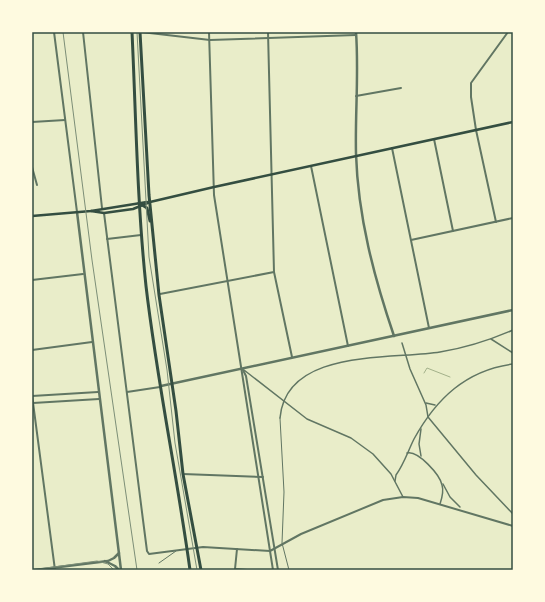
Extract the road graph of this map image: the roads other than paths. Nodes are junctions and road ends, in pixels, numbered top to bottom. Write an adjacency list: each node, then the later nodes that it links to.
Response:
1 (54, 32): 13 (street)
2 (83, 32): 29 (street)
3 (132, 32): 26 (main road)
4 (140, 32): 10 (street); 25 (main road)
5 (210, 32): 10 (street)
6 (268, 32): 9 (street)
7 (508, 32): 16 (street)
8 (356, 33): 9 (street); 12 (street)
9 (268, 38): 10 (street); 22 (street)
10 (210, 40): 24 (street)
11 (401, 88): 12 (street)
12 (356, 96): 19 (street)
13 (65, 120): 14 (street); 31 (street)
14 (32, 122)
15 (513, 122): 16 (main road)
16 (476, 130): 17 (main road); 35 (street)
17 (434, 139): 18 (main road); 37 (street)
18 (392, 148): 19 (main road); 40 (street)
19 (356, 156): 20 (main road); 49 (street)
20 (311, 166): 22 (main road); 53 (street)
21 (32, 167): 23 (street)
22 (271, 174): 24 (main road); 41 (street)
23 (37, 185)
24 (214, 187): 25 (main road); 44 (street)
25 (150, 202): 26 (main road); 27 (main road); 36 (main road)
26 (138, 203): 27 (main road); 28 (main road); 29 (main road)
27 (143, 205): 28 (main road); 36 (main road)
28 (139, 207): 32 (main road); 38 (main road)
29 (102, 208): 30 (main road)
30 (91, 211): 31 (main road); 32 (main road)
31 (77, 212): 33 (main road); 42 (street)
32 (104, 213): 39 (street)
33 (32, 216)
34 (513, 218): 35 (street)
35 (496, 222): 37 (street)
36 (152, 230): 45 (main road)
37 (453, 231): 40 (street)
38 (141, 235): 39 (street); 61 (main road)
39 (107, 239): 63 (street)
40 (411, 240): 47 (street)
41 (274, 272): 44 (street); 57 (street)
42 (83, 274): 43 (street); 51 (street)
43 (32, 280)
44 (228, 280): 45 (street); 59 (street)
45 (159, 295): 60 (main road)
46 (513, 310): 47 (street)
47 (429, 328): 49 (street)
48 (513, 330): 50 (street)
49 (394, 336): 53 (street)
50 (490, 339): 55 (street); 56 (street)
51 (92, 342): 54 (street); 62 (street)
52 (402, 343): 56 (street)
53 (348, 346): 57 (street)
54 (32, 350)
55 (513, 353)
56 (406, 354): 66 (street); 68 (street)
57 (292, 357): 59 (street)
58 (513, 364): 69 (street)
59 (243, 369): 60 (street); 66 (street); 78 (street); 79 (street)
60 (172, 384): 61 (street); 77 (main road)
61 (161, 386): 63 (street); 89 (main road)
62 (98, 392): 64 (street); 65 (street)
63 (126, 392): 92 (street)
64 (32, 396): 67 (street)
65 (99, 399): 67 (street); 94 (street)
66 (284, 400): 71 (street); 75 (street)
67 (32, 403): 98 (street)
68 (425, 403): 69 (street); 70 (street)
69 (437, 404): 70 (street)
70 (428, 417): 72 (street); 85 (street)
71 (280, 418): 87 (lane)
72 (421, 427): 73 (street); 74 (street)
73 (407, 453): 74 (street); 76 (street)
74 (421, 457): 80 (street)
75 (390, 472): 76 (street); 81 (street)
76 (398, 472): 81 (street)
77 (183, 474): 79 (street); 88 (main road)
78 (263, 477): 79 (street); 91 (street)
79 (258, 478): 93 (street)
80 (440, 479): 83 (street); 84 (street)
81 (396, 481): 82 (street)
82 (403, 497): 83 (street); 87 (street)
83 (440, 504): 86 (street)
84 (460, 507)
85 (513, 514)
86 (513, 526)
87 (282, 543): 91 (street); 106 (lane)
88 (198, 548): 89 (street); 90 (street); 102 (main road)
89 (188, 549): 92 (street); 101 (main road)
90 (236, 549): 93 (street); 103 (street)
91 (274, 549): 93 (street); 105 (street)
92 (176, 551): 96 (lane)
93 (270, 551): 104 (street)
94 (119, 553): 95 (street); 100 (street)
95 (105, 561): 98 (street); 100 (street)
96 (159, 563)
97 (513, 567): 107 (lane)
98 (55, 569): 99 (street)
99 (35, 570)
100 (120, 570)
101 (190, 570)
102 (201, 570)
103 (246, 570)
104 (273, 570)
105 (278, 570)
106 (289, 570)
107 (513, 570)

